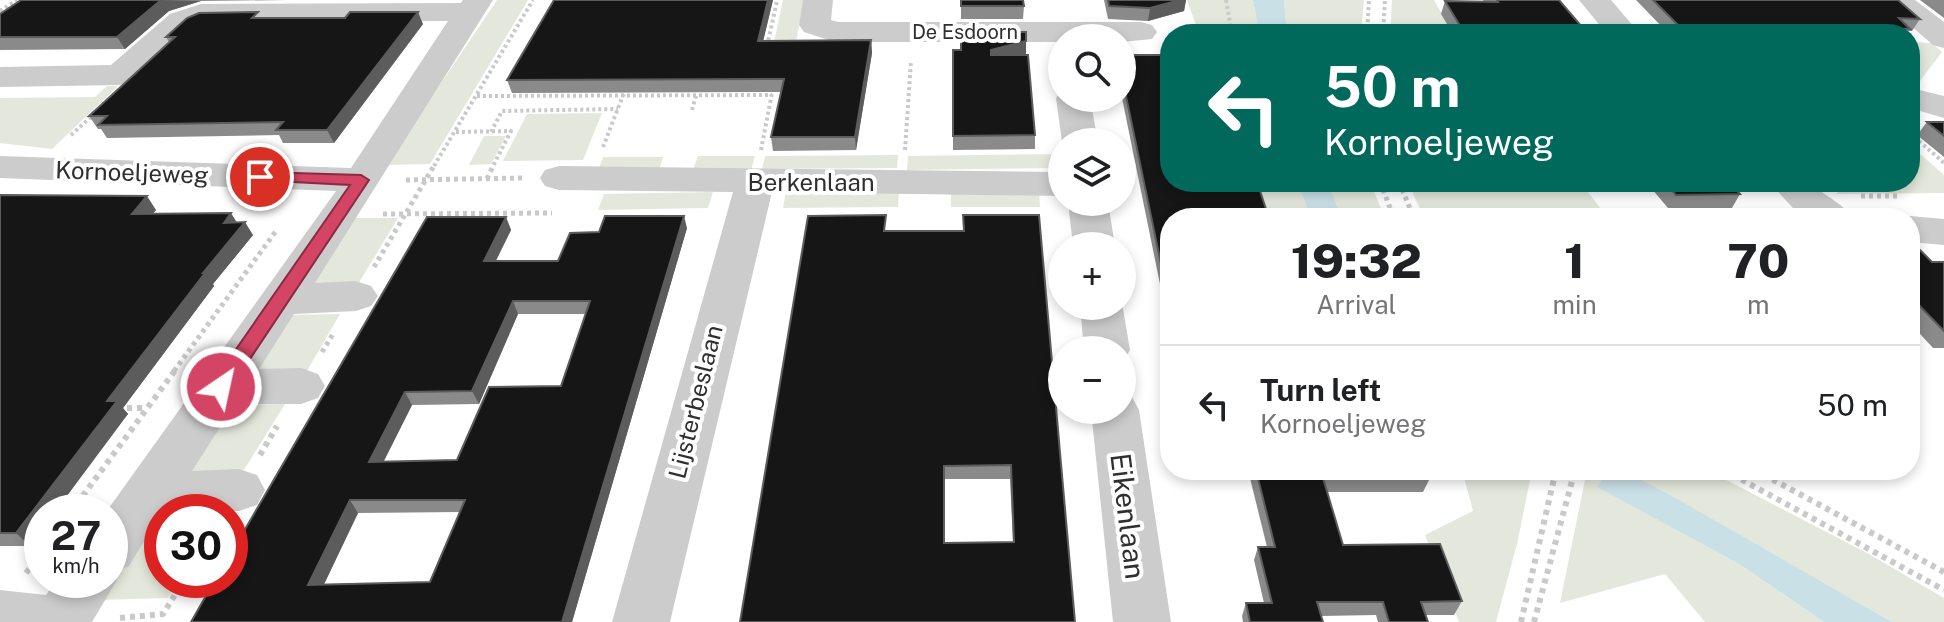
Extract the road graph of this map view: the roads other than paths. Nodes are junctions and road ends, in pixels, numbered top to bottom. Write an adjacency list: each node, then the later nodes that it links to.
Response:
1 (818, 0): 8 (street, De Esdoorn)
2 (1594, 0): 5 (street)
3 (1896, 0): 9 (street)
4 (474, 6): 10 (street); 13 (street)
5 (1615, 24)
6 (1136, 32): 7 (street, De Esdoorn)
7 (1141, 32)
8 (1048, 35)
9 (1944, 38)
10 (0, 77)
11 (0, 167): 13 (street, Kornoeljeweg)
12 (575, 178): 14 (street, Berkenlaan)
13 (361, 180): 23 (street)
14 (755, 182): 15 (street, Berkenlaan); 33 (street, Lijsterbeslaan)
15 (1048, 184)
16 (1798, 192): 18 (street)
17 (1844, 207): 19 (street)
18 (1813, 208)
19 (1813, 208)
20 (1920, 217): 21 (street)
21 (1944, 232)
22 (356, 296): 23 (street)
23 (281, 300): 25 (street)
24 (301, 386): 25 (street)
25 (221, 387): 28 (street)
26 (1117, 424): 34 (street, Eikenlaan)
27 (239, 490): 28 (street)
28 (148, 494)
29 (144, 500): 30 (street)
30 (128, 523)
31 (78, 611): 32 (street)
32 (0, 616)
33 (641, 622)
34 (1142, 622)

